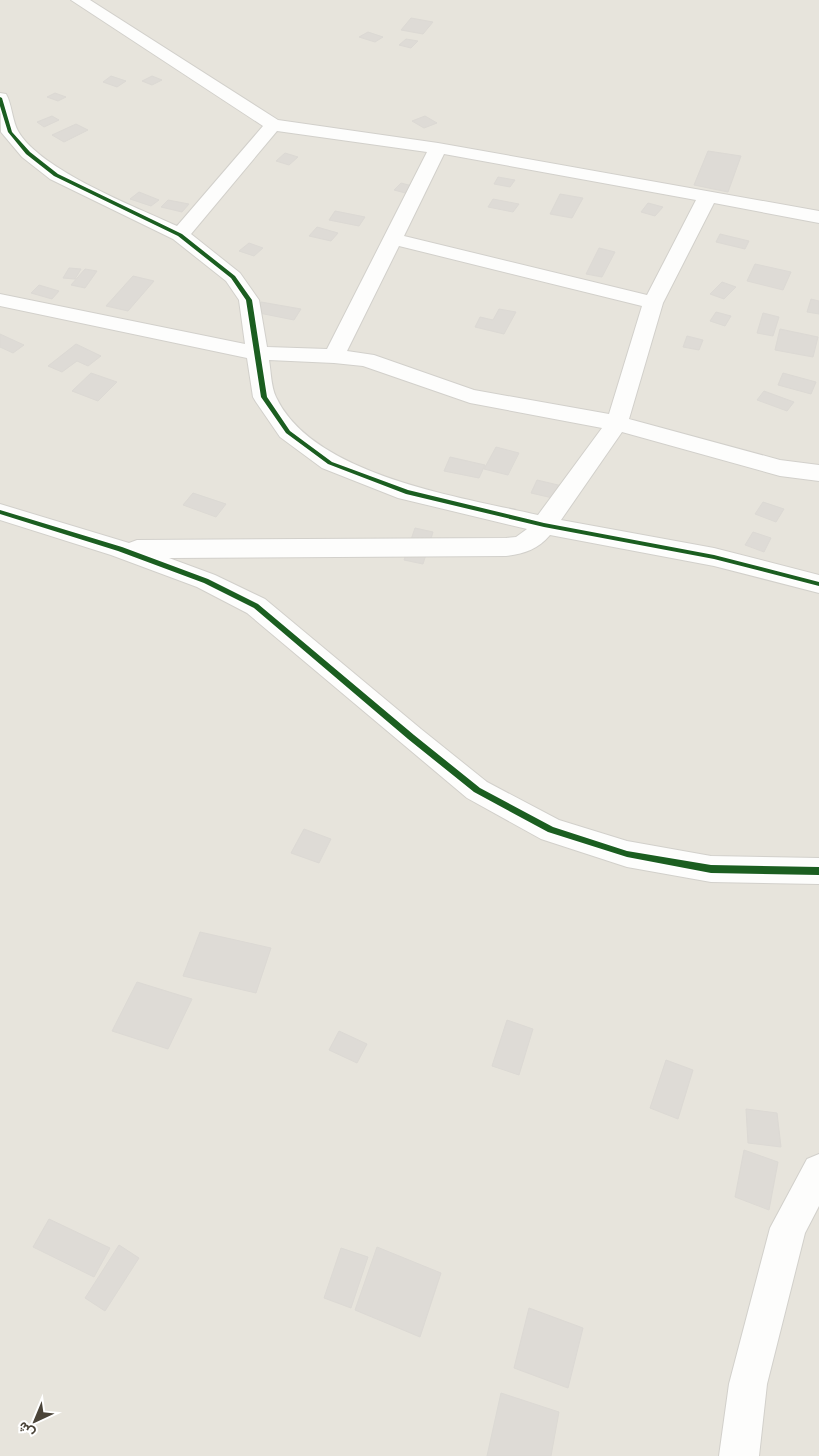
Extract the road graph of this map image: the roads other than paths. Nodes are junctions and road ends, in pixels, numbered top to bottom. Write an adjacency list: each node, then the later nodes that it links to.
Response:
1 (79, 0): 3 (street)
2 (0, 98): 7 (street)
3 (273, 125): 4 (street); 7 (street)
4 (438, 148): 5 (street); 8 (street)
5 (707, 198): 6 (street); 10 (street)
6 (819, 217)
7 (180, 235): 11 (street)
8 (392, 239): 10 (street); 12 (street)
9 (0, 300): 11 (street)
10 (653, 303): 13 (street)
11 (256, 353): 12 (street); 16 (street)
12 (334, 356): 13 (street)
13 (617, 422): 14 (street); 16 (street)
14 (819, 473)
15 (0, 512): 17 (street)
16 (544, 525): 17 (street); 18 (street)
17 (120, 549): 19 (street)
18 (819, 584)
19 (819, 872)
20 (819, 1171): 21 (street)
21 (739, 1456)

